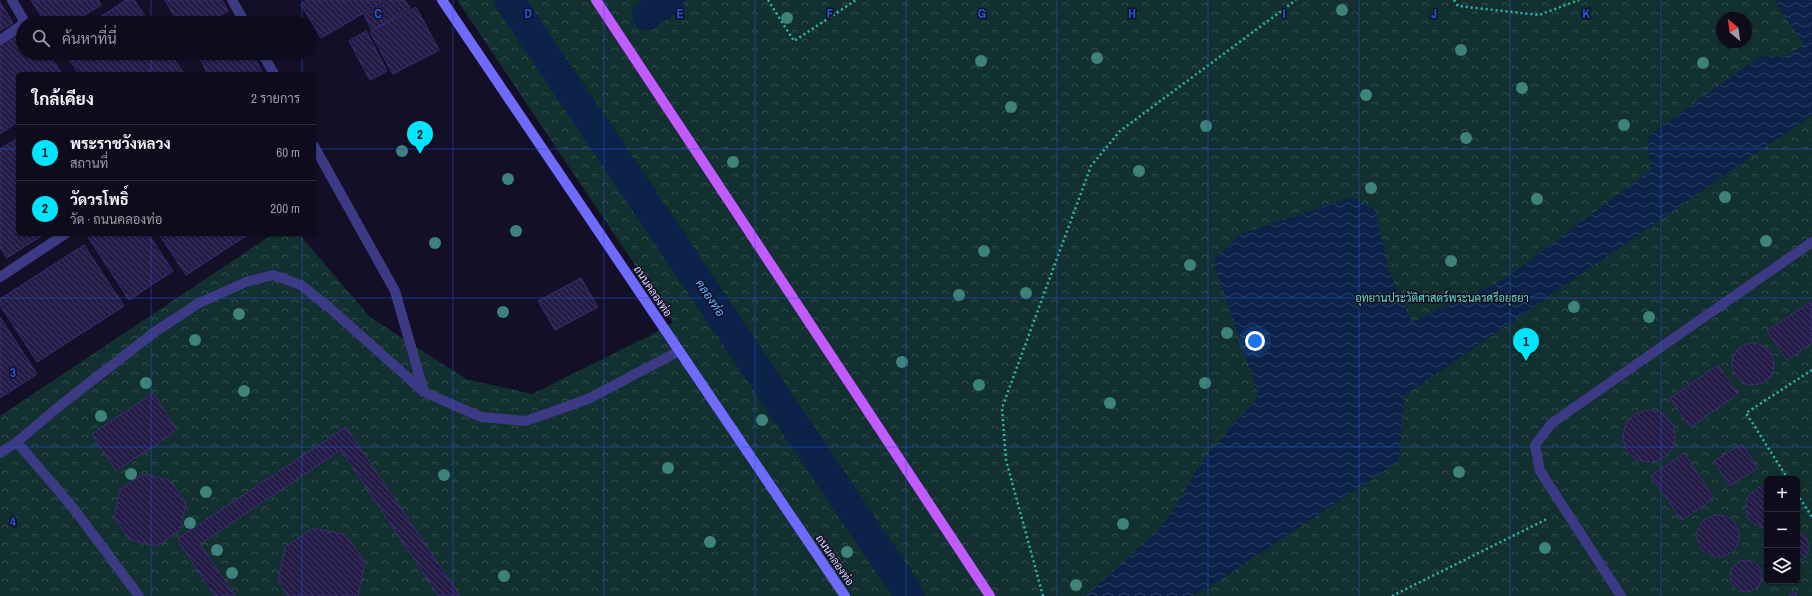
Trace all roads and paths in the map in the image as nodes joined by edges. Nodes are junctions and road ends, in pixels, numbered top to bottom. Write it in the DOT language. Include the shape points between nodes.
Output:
graph roads {
  1 [pos="12,0"];
  2 [pos="232,0"];
  3 [pos="442,0"];
  4 [pos="596,0"];
  5 [pos="768,0"];
  6 [pos="856,0"];
  7 [pos="1296,0"];
  8 [pos="1454,0"];
  9 [pos="1579,0"];
  10 [pos="21,16"];
  11 [pos="241,16"];
  12 [pos="16,29"];
  13 [pos="0,40"];
  14 [pos="266,60"];
  15 [pos="273,72"];
  16 [pos="316,150"];
  17 [pos="62,236"];
  18 [pos="1812,242"];
  19 [pos="0,277"];
  20 [pos="679,351"];
  21 [pos="1812,370"];
  22 [pos="424,392"];
  23 [pos="17,442"];
  24 [pos="0,453"];
  25 [pos="1786,476"];
  26 [pos="1800,499"];
  27 [pos="1566,510"];
  28 [pos="1812,517"];
  29 [pos="139,596"];
  30 [pos="845,596"];
  31 [pos="990,596"];
  32 [pos="1043,596"];
  33 [pos="1392,596"];
  34 [pos="1621,596"];
  1 -- 10 [label="street"];
  2 -- 11 [label="street"];
  3 -- 20 [label="street, ถนนคลองท่อ"];
  4 -- 31 [label="main road"];
  5 -- 6 [label="path" via="794,41"];
  7 -- 32 [label="path" via="1120,131 1091,166 1002,408 1006,460"];
  8 -- 9 [label="path" via="1458,6 1539,15"];
  12 -- 13 [label="street"];
  14 -- 15 [label="street"];
  16 -- 22 [label="street" via="395,291"];
  17 -- 19 [label="street"];
  18 -- 27 [label="street" via="1552,423 1535,445 1540,470"];
  20 -- 22 [label="street" via="588,399 526,421 481,417"];
  20 -- 30 [label="street, ถนนคลองท่อ"];
  21 -- 25 [label="path" via="1746,413"];
  22 -- 23 [label="street" via="301,285 273,275 246,282 193,307 156,331"];
  23 -- 24 [label="street"];
  23 -- 29 [label="street" via="74,509"];
  26 -- 28 [label="path"];
  27 -- 33 [label="path"];
  27 -- 34 [label="street"];
}
